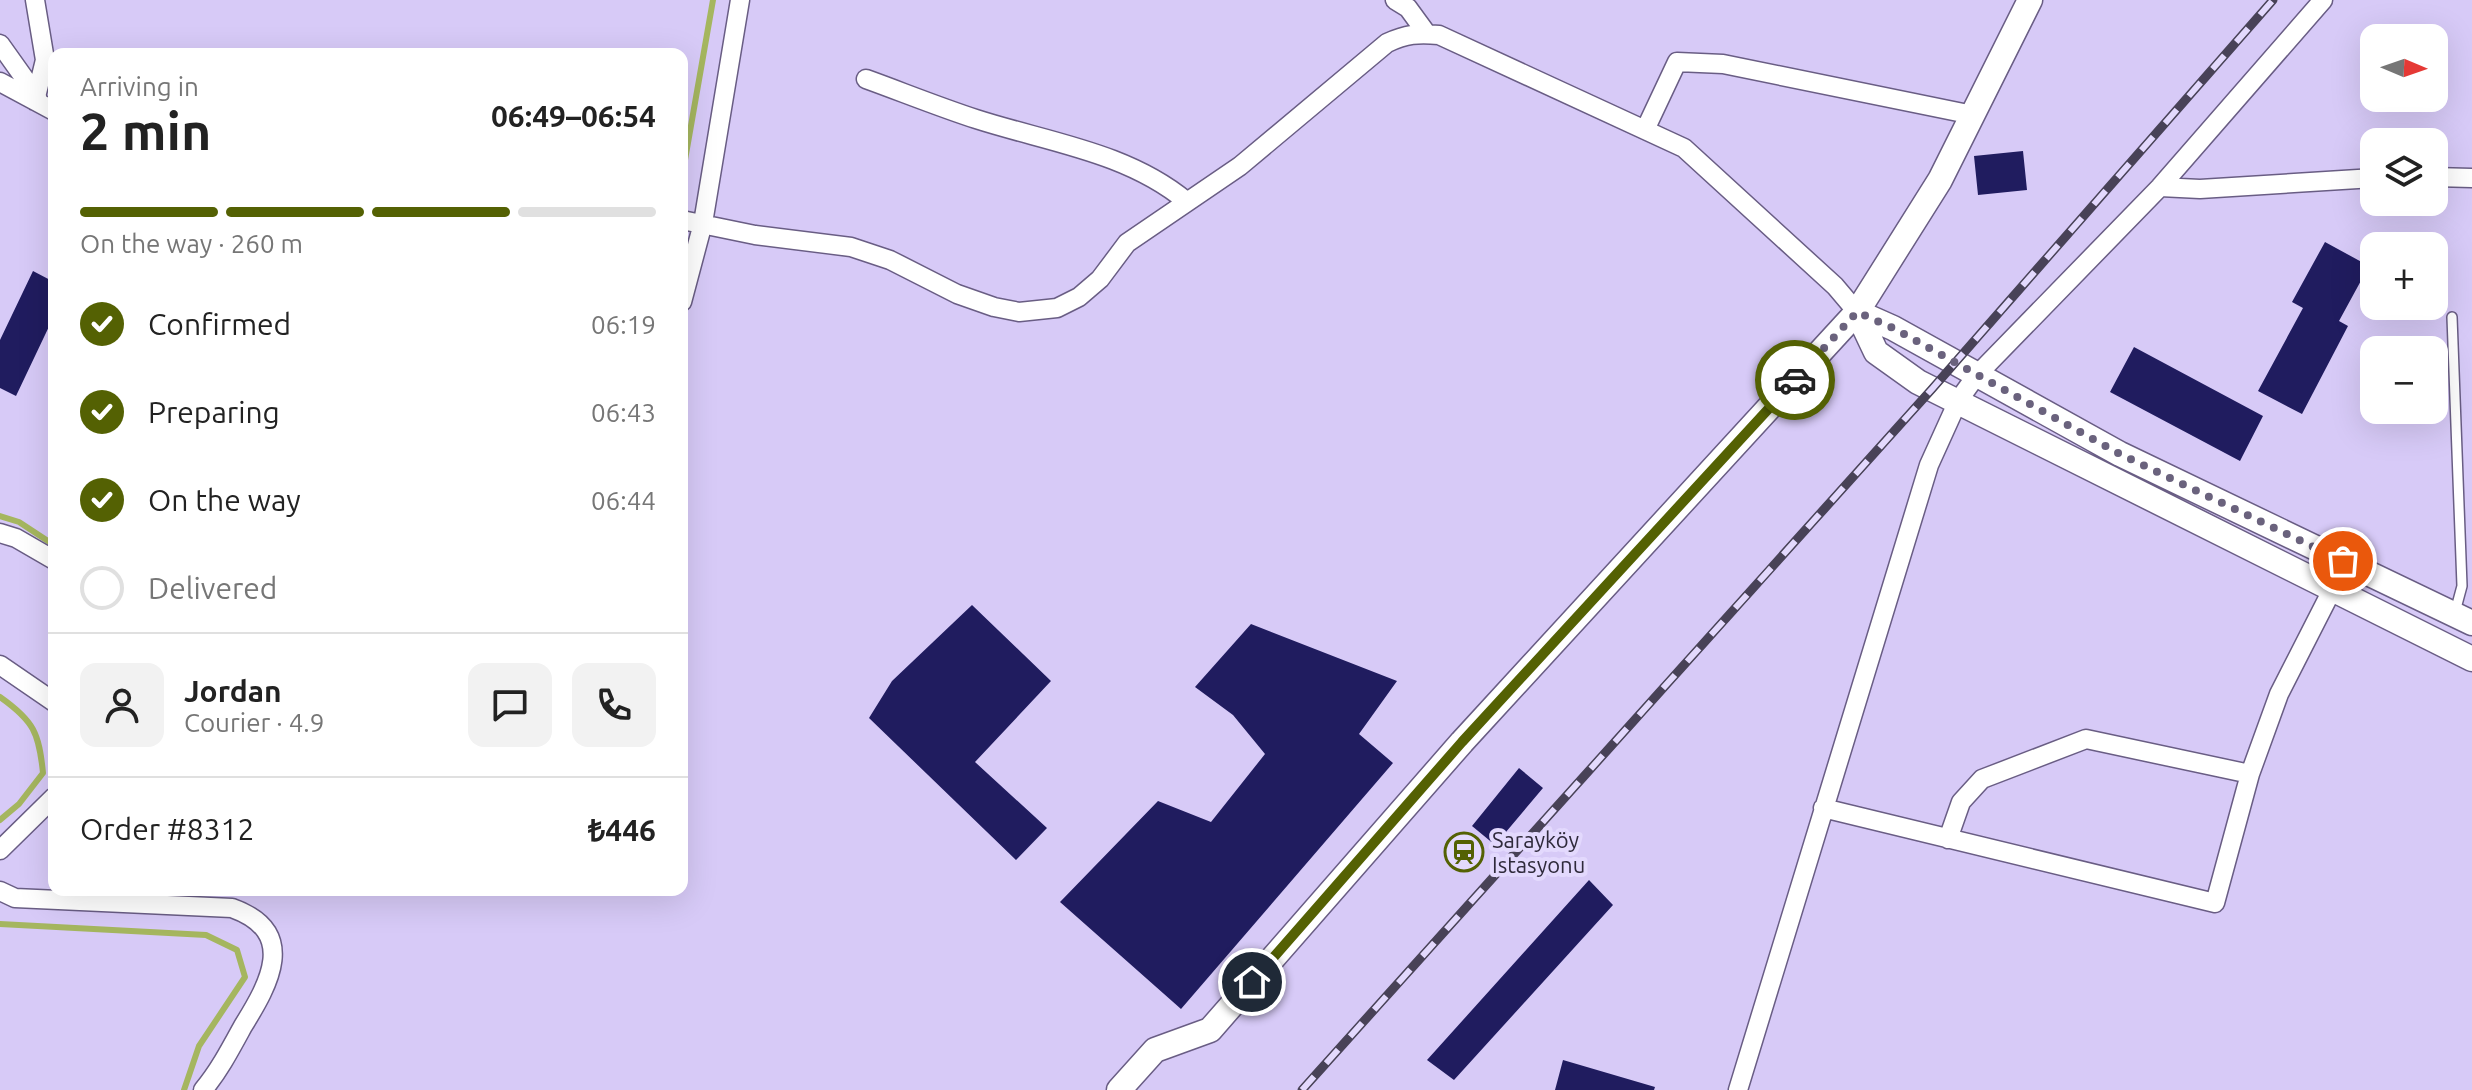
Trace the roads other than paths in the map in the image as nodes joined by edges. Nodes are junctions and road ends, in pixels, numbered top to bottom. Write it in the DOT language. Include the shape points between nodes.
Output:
graph roads {
  1 [pos="35,0"];
  2 [pos="740,0"];
  3 [pos="1395,0"];
  4 [pos="2030,0"];
  5 [pos="2323,0"];
  6 [pos="1427,34"];
  7 [pos="0,44"];
  8 [pos="866,79"];
  9 [pos="0,82"];
  10 [pos="36,98"];
  11 [pos="48,107"];
  12 [pos="1973,115"];
  13 [pos="1645,130"];
  14 [pos="2448,177"];
  15 [pos="2472,178"];
  16 [pos="2360,179"];
  17 [pos="2160,187"];
  18 [pos="1186,201"];
  19 [pos="693,222"];
  20 [pos="688,258"];
  21 [pos="1857,312"];
  22 [pos="2452,317"];
  23 [pos="1976,376"];
  24 [pos="1958,401"];
  25 [pos="0,533"];
  26 [pos="48,557"];
  27 [pos="2332,590"];
  28 [pos="2463,619"];
  29 [pos="2472,659"];
  30 [pos="0,665"];
  31 [pos="48,698"];
  32 [pos="2250,774"];
  33 [pos="48,803"];
  34 [pos="1823,808"];
  35 [pos="1948,839"];
  36 [pos="0,850"];
  37 [pos="0,891"];
  38 [pos="203,1090"];
  39 [pos="1119,1090"];
  40 [pos="1738,1090"];
  1 -- 10 [label="street" via="45,60"];
  2 -- 19 [label="street"];
  3 -- 6 [label="street"];
  4 -- 12 [label="street"];
  5 -- 17 [label="street"];
  6 -- 13 [label="street"];
  6 -- 18 [label="street" via="1409,33 1387,43 1240,166"];
  7 -- 10 [label="street"];
  8 -- 18 [label="street" via="1137,168"];
  9 -- 10 [label="street"];
  10 -- 11 [label="street"];
  12 -- 13 [label="street" via="1723,64 1677,62"];
  12 -- 21 [label="street" via="1940,180"];
  13 -- 21 [label="street" via="1684,148"];
  14 -- 15 [label="street"];
  16 -- 17 [label="street"];
  17 -- 23 [label="street"];
  18 -- 19 [label="street" via="1127,243 1079,297 1040,311 994,307 851,247"];
  19 -- 20 [label="street"];
  21 -- 23 [label="street"];
  21 -- 24 [label="street" via="1876,352 1918,382"];
  21 -- 39 [label="street" via="1462,742 1210,1030 1155,1050"];
  22 -- 28 [label="lane"];
  23 -- 24 [label="street"];
  23 -- 28 [label="street" via="2120,454"];
  24 -- 27 [label="street"];
  24 -- 34 [label="street" via="1929,465"];
  25 -- 26 [label="street"];
  27 -- 29 [label="street"];
  27 -- 32 [label="street" via="2279,694"];
  30 -- 31 [label="street"];
  32 -- 35 [label="street" via="2086,739 1982,779 1961,802"];
  32 -- 35 [label="street" via="2215,903"];
  33 -- 36 [label="street"];
  34 -- 35 [label="street"];
  34 -- 40 [label="street"];
  37 -- 38 [label="street" via="15,898 232,908 254,919 269,939 272,972"];
}
